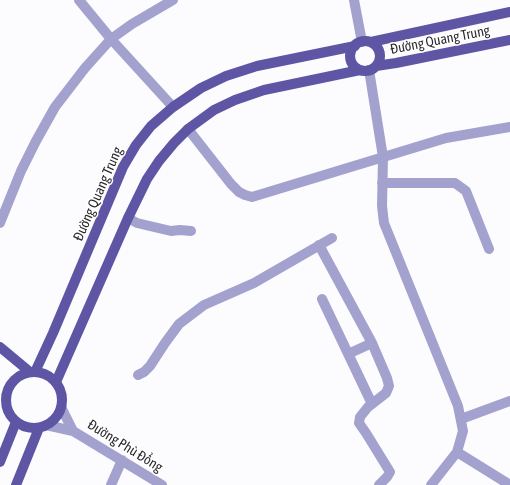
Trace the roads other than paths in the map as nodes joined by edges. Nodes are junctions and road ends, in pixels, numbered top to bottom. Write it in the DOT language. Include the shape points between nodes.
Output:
graph roads {
  1 [pos="79,0"];
  2 [pos="173,0"];
  3 [pos="354,0"];
  4 [pos="510,12"];
  5 [pos="111,38"];
  6 [pos="510,40"];
  7 [pos="363,43"];
  8 [pos="368,69"];
  9 [pos="172,107"];
  10 [pos="510,127"];
  11 [pos="188,129"];
  12 [pos="383,157"];
  13 [pos="382,182"];
  14 [pos="128,218"];
  15 [pos="0,223"];
  16 [pos="191,231"];
  17 [pos="332,238"];
  18 [pos="319,245"];
  19 [pos="489,249"];
  20 [pos="322,299"];
  21 [pos="372,343"];
  22 [pos="0,347"];
  23 [pos="348,354"];
  24 [pos="33,372"];
  25 [pos="138,375"];
  26 [pos="56,382"];
  27 [pos="3,393"];
  28 [pos="510,401"];
  29 [pos="372,404"];
  30 [pos="61,407"];
  31 [pos="461,419"];
  32 [pos="16,422"];
  33 [pos="42,426"];
  34 [pos="73,431"];
  35 [pos="457,452"];
  36 [pos="122,460"];
  37 [pos="0,462"];
  38 [pos="16,485"];
  39 [pos="111,485"];
  40 [pos="162,485"];
  41 [pos="379,485"];
  42 [pos="431,485"];
  43 [pos="510,485"];
  1 -- 5 [label="street"];
  2 -- 5 [label="street"];
  3 -- 7 [label="street"];
  4 -- 7 [label="main road, Đường Quang Trung"];
  5 -- 9 [label="street"];
  5 -- 15 [label="street" via="55,107 21,171"];
  6 -- 8 [label="main road, Đường Quang Trung"];
  7 -- 8 [label="main road" via="375,45 380,53 379,62"];
  7 -- 8 [label="main road" via="352,50 351,59 356,67"];
  7 -- 9 [label="main road, Đường Quang Trung" via="257,66 226,76 201,88"];
  8 -- 11 [label="main road, Đường Quang Trung" via="264,90 214,110"];
  8 -- 12 [label="street"];
  9 -- 24 [label="main road, Đường Quang Trung" via="151,126 123,167"];
  10 -- 12 [label="street" via="446,138"];
  11 -- 12 [label="street" via="231,184 239,192 252,197"];
  11 -- 14 [label="main road, Đường Quang Trung" via="159,160"];
  12 -- 13 [label="street"];
  13 -- 19 [label="street" via="454,183 466,191"];
  13 -- 31 [label="street" via="384,223"];
  14 -- 16 [label="street" via="165,230"];
  14 -- 26 [label="main road, Đường Quang Trung"];
  17 -- 18 [label="street"];
  18 -- 21 [label="street"];
  18 -- 25 [label="street" via="254,283 204,305 180,324 150,366"];
  20 -- 23 [label="street"];
  21 -- 23 [label="street"];
  21 -- 29 [label="street" via="390,386 386,393"];
  22 -- 24 [label="main road"];
  23 -- 29 [label="street"];
  24 -- 26 [label="main road" via="46,375"];
  24 -- 27 [label="main road" via="14,380"];
  26 -- 30 [label="main road" via="61,394"];
  27 -- 32 [label="main road" via="7,410"];
  28 -- 31 [label="street"];
  29 -- 41 [label="street" via="359,423 390,472"];
  30 -- 33 [label="main road" via="55,418"];
  30 -- 34 [label="street, Đường Phù Đổng"];
  31 -- 35 [label="street" via="463,430"];
  32 -- 33 [label="main road" via="30,428"];
  32 -- 37 [label="main road"];
  33 -- 34 [label="street, Đường Phù Đổng"];
  33 -- 38 [label="main road"];
  34 -- 36 [label="street, Đường Phù Đổng"];
  35 -- 42 [label="street"];
  35 -- 43 [label="street"];
  36 -- 39 [label="street"];
  36 -- 40 [label="street, Đường Phù Đổng"];
}
